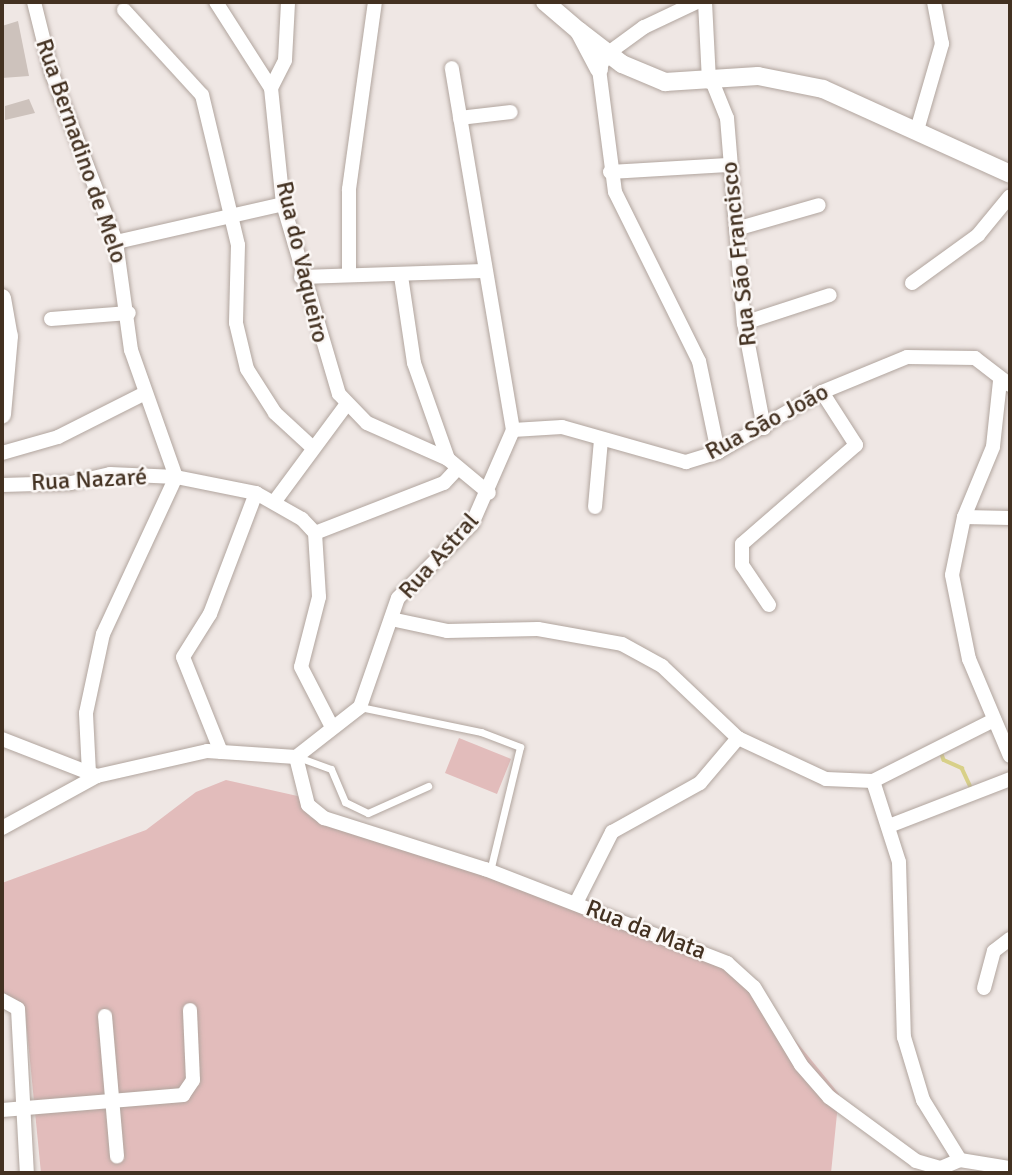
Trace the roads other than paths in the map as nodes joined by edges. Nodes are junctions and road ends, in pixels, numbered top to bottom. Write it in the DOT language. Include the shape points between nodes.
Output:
graph roads {
  1 [pos="34,2"];
  2 [pos="216,2"];
  3 [pos="288,2"];
  4 [pos="375,2"];
  5 [pos="545,2"];
  6 [pos="697,2"];
  7 [pos="705,2"];
  8 [pos="934,2"];
  9 [pos="124,10"];
  10 [pos="603,61"];
  11 [pos="452,68"];
  12 [pos="711,81"];
  13 [pos="271,88"];
  14 [pos="511,112"];
  15 [pos="460,118"];
  16 [pos="917,130"];
  17 [pos="728,165"];
  18 [pos="610,172"];
  19 [pos="1010,174"];
  20 [pos="1010,196"];
  21 [pos="283,204"];
  22 [pos="819,205"];
  23 [pos="232,220"];
  24 [pos="736,229"];
  25 [pos="116,242"];
  26 [pos="484,271"];
  27 [pos="349,274"];
  28 [pos="401,276"];
  29 [pos="301,277"];
  30 [pos="912,283"];
  31 [pos="830,295"];
  32 [pos="2,298"];
  33 [pos="129,313"];
  34 [pos="51,319"];
  35 [pos="744,323"];
  36 [pos="1005,383"];
  37 [pos="822,392"];
  38 [pos="143,394"];
  39 [pos="346,405"];
  40 [pos="2,415"];
  41 [pos="764,428"];
  42 [pos="513,430"];
  43 [pos="601,440"];
  44 [pos="312,447"];
  45 [pos="718,452"];
  46 [pos="2,453"];
  47 [pos="452,465"];
  48 [pos="176,477"];
  49 [pos="2,485"];
  50 [pos="256,493"];
  51 [pos="489,493"];
  52 [pos="275,501"];
  53 [pos="595,507"];
  54 [pos="964,517"];
  55 [pos="1010,518"];
  56 [pos="316,533"];
  57 [pos="769,606"];
  58 [pos="391,619"];
  59 [pos="360,706"];
  60 [pos="994,720"];
  61 [pos="332,727"];
  62 [pos="738,738"];
  63 [pos="2,739"];
  64 [pos="221,752"];
  65 [pos="1010,756"];
  66 [pos="296,757"];
  67 [pos="93,774"];
  68 [pos="1010,779"];
  69 [pos="873,780"];
  70 [pos="428,786"];
  71 [pos="889,826"];
  72 [pos="2,828"];
  73 [pos="489,871"];
  74 [pos="576,902"];
  75 [pos="1010,939"];
  76 [pos="984,988"];
  77 [pos="2,1000"];
  78 [pos="190,1010"];
  79 [pos="105,1016"];
  80 [pos="112,1104"];
  81 [pos="2,1110"];
  82 [pos="23,1110"];
  83 [pos="117,1156"];
  84 [pos="969,1166"];
  85 [pos="1010,1168"];
  86 [pos="931,1170"];
  87 [pos="27,1173"];
  1 -- 25 [label="street, Rua Bernadino de Melo" via="52,74"];
  2 -- 13 [label="street"];
  3 -- 13 [label="street, Rua do Vaqueiro" via="288,46"];
  4 -- 27 [label="street" via="349,189"];
  5 -- 10 [label="street" via="579,31"];
  6 -- 10 [label="street"];
  7 -- 12 [label="street, Rua São Francisco"];
  8 -- 16 [label="street" via="940,52"];
  9 -- 23 [label="street" via="202,95"];
  10 -- 12 [label="street" via="665,82"];
  10 -- 18 [label="street"];
  11 -- 15 [label="street"];
  12 -- 16 [label="street" via="794,80"];
  12 -- 17 [label="street, Rua São Francisco" via="727,118"];
  13 -- 21 [label="street, Rua do Vaqueiro"];
  14 -- 15 [label="street"];
  15 -- 26 [label="street"];
  16 -- 19 [label="street"];
  17 -- 18 [label="street"];
  17 -- 24 [label="street, Rua São Francisco"];
  18 -- 45 [label="street" via="699,361"];
  20 -- 30 [label="street" via="978,235"];
  21 -- 23 [label="street"];
  21 -- 29 [label="street, Rua do Vaqueiro"];
  22 -- 24 [label="street"];
  23 -- 25 [label="street"];
  23 -- 44 [label="street" via="236,323 247,369 275,413"];
  24 -- 35 [label="street, Rua São Francisco"];
  25 -- 33 [label="street, Rua Bernadino de Melo"];
  26 -- 28 [label="street"];
  26 -- 42 [label="street"];
  27 -- 28 [label="street"];
  27 -- 29 [label="street"];
  28 -- 47 [label="street" via="414,363"];
  29 -- 39 [label="street, Rua do Vaqueiro" via="328,372"];
  31 -- 35 [label="street"];
  32 -- 40 [label="street" via="9,336"];
  33 -- 34 [label="street"];
  33 -- 38 [label="street, Rua Bernadino de Melo"];
  35 -- 41 [label="street, Rua São Francisco"];
  36 -- 37 [label="street, Rua São João" via="992,366 975,358 921,356"];
  36 -- 54 [label="street" via="993,447"];
  37 -- 41 [label="street, Rua São João"];
  37 -- 57 [label="street" via="856,445 742,544 742,565"];
  38 -- 46 [label="street" via="58,437"];
  38 -- 48 [label="street, Rua Bernadino de Melo"];
  39 -- 44 [label="street"];
  39 -- 47 [label="street, Rua do Vaqueiro" via="397,440"];
  41 -- 45 [label="street, Rua São João"];
  42 -- 43 [label="street, Rua São João" via="542,425"];
  42 -- 51 [label="street, Rua Astral"];
  43 -- 45 [label="street, Rua São João" via="678,463"];
  43 -- 53 [label="street"];
  44 -- 52 [label="street"];
  47 -- 51 [label="street, Rua do Vaqueiro"];
  47 -- 56 [label="street" via="444,483"];
  48 -- 49 [label="street, Rua Nazaré" via="110,474 71,483"];
  48 -- 50 [label="street"];
  48 -- 67 [label="street" via="103,634 86,713"];
  50 -- 52 [label="street"];
  50 -- 64 [label="street" via="210,614 183,657"];
  51 -- 58 [label="street, Rua Astral" via="462,537 405,587"];
  52 -- 56 [label="street"];
  54 -- 55 [label="street"];
  54 -- 60 [label="street" via="953,594"];
  56 -- 61 [label="street" via="318,612 300,660"];
  58 -- 59 [label="street, Rua Astral"];
  58 -- 62 [label="street" via="447,631 538,629 622,644 662,666"];
  59 -- 61 [label="street"];
  59 -- 73 [label="lane" via="505,738 520,753"];
  60 -- 65 [label="street"];
  60 -- 69 [label="street"];
  61 -- 66 [label="street"];
  62 -- 69 [label="street" via="826,779"];
  62 -- 74 [label="street" via="700,783 612,832"];
  63 -- 67 [label="street"];
  64 -- 66 [label="street"];
  64 -- 67 [label="street"];
  66 -- 70 [label="lane" via="327,767 345,802 368,813"];
  66 -- 73 [label="street, Rua da Mata" via="308,805 318,816"];
  67 -- 72 [label="street"];
  68 -- 71 [label="street"];
  69 -- 71 [label="street"];
  71 -- 84 [label="street" via="903,892 904,1037 933,1122"];
  73 -- 74 [label="street, Rua da Mata"];
  74 -- 86 [label="street, Rua da Mata" via="727,963 754,987 818,1087"];
  75 -- 76 [label="street" via="995,951"];
  77 -- 82 [label="street" via="18,1009"];
  78 -- 80 [label="street" via="193,1080 183,1095"];
  79 -- 80 [label="street"];
  80 -- 82 [label="street"];
  80 -- 83 [label="street"];
  81 -- 82 [label="street"];
  82 -- 87 [label="street"];
  84 -- 85 [label="street"];
  84 -- 86 [label="street, Rua da Mata"];
}
